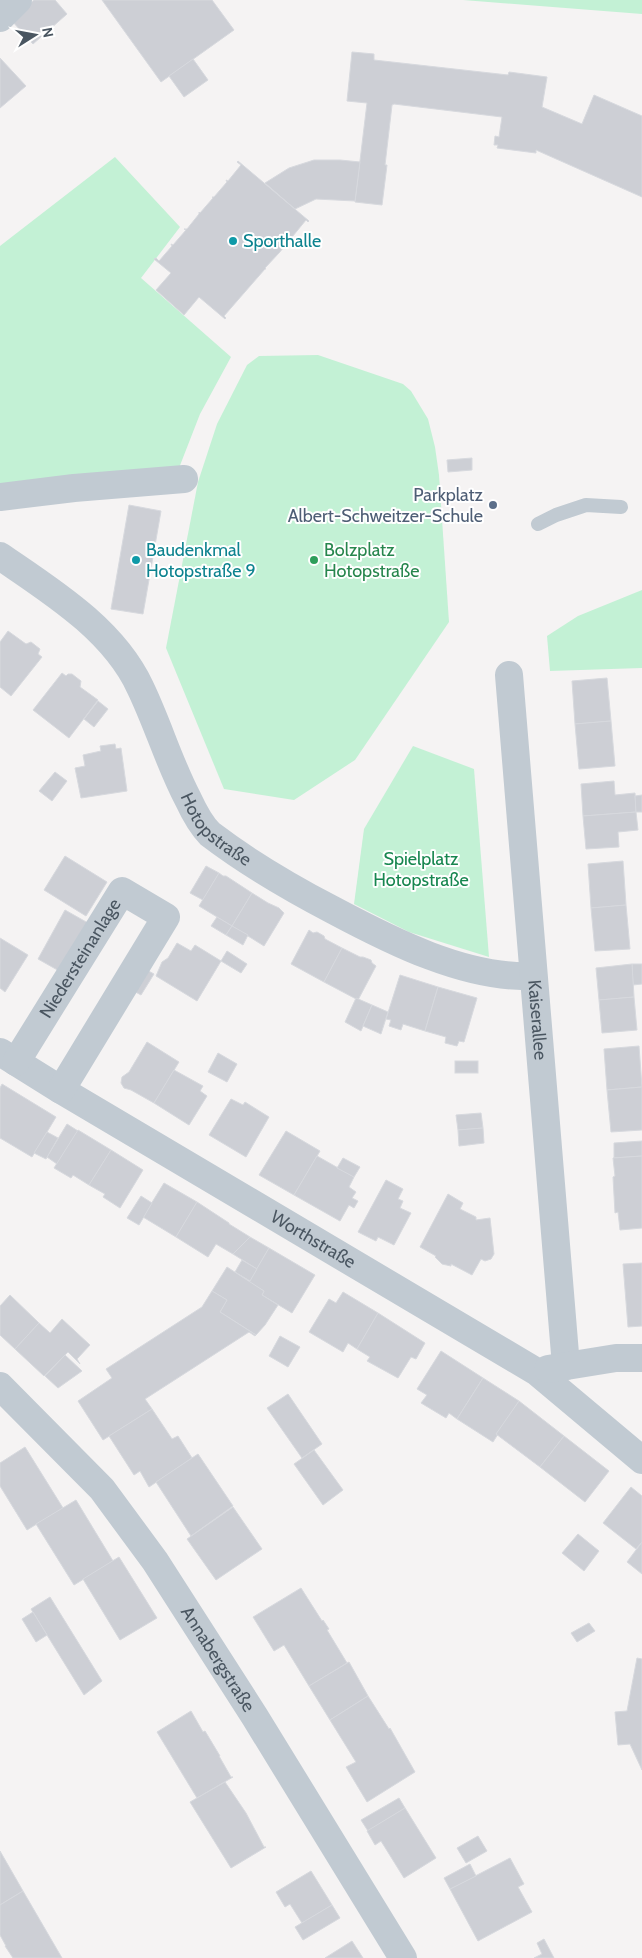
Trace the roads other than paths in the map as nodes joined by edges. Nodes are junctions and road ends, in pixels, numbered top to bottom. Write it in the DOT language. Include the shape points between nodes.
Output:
graph roads {
  1 [pos="18,0"];
  2 [pos="0,18"];
  3 [pos="184,479"];
  4 [pos="0,497"];
  5 [pos="621,507"];
  6 [pos="538,524"];
  7 [pos="0,556"];
  8 [pos="510,675"];
  9 [pos="534,976"];
  10 [pos="8,1057"];
  11 [pos="61,1090"];
  12 [pos="642,1358"];
  13 [pos="566,1366"];
  14 [pos="537,1372"];
  15 [pos="0,1386"];
  16 [pos="642,1460"];
  17 [pos="403,1958"];
  1 -- 2 [label="street"];
  3 -- 4 [label="street"];
  5 -- 6 [label="lane" via="586,505"];
  7 -- 9 [label="street, Hotopstraße" via="56,595 121,653 140,685 179,782 210,834 310,898 397,944 490,973"];
  8 -- 9 [label="street, Kaiserallee"];
  9 -- 13 [label="street, Kaiserallee"];
  10 -- 11 [label="street, Worthstraße"];
  10 -- 11 [label="street, Niedersteinanlage" via="122,891 166,917"];
  11 -- 14 [label="street, Worthstraße"];
  12 -- 13 [label="street" via="616,1358"];
  13 -- 14 [label="street"];
  14 -- 16 [label="street, Worthstraße"];
  15 -- 17 [label="street, Annabergstraße" via="102,1489 155,1561"];
}
